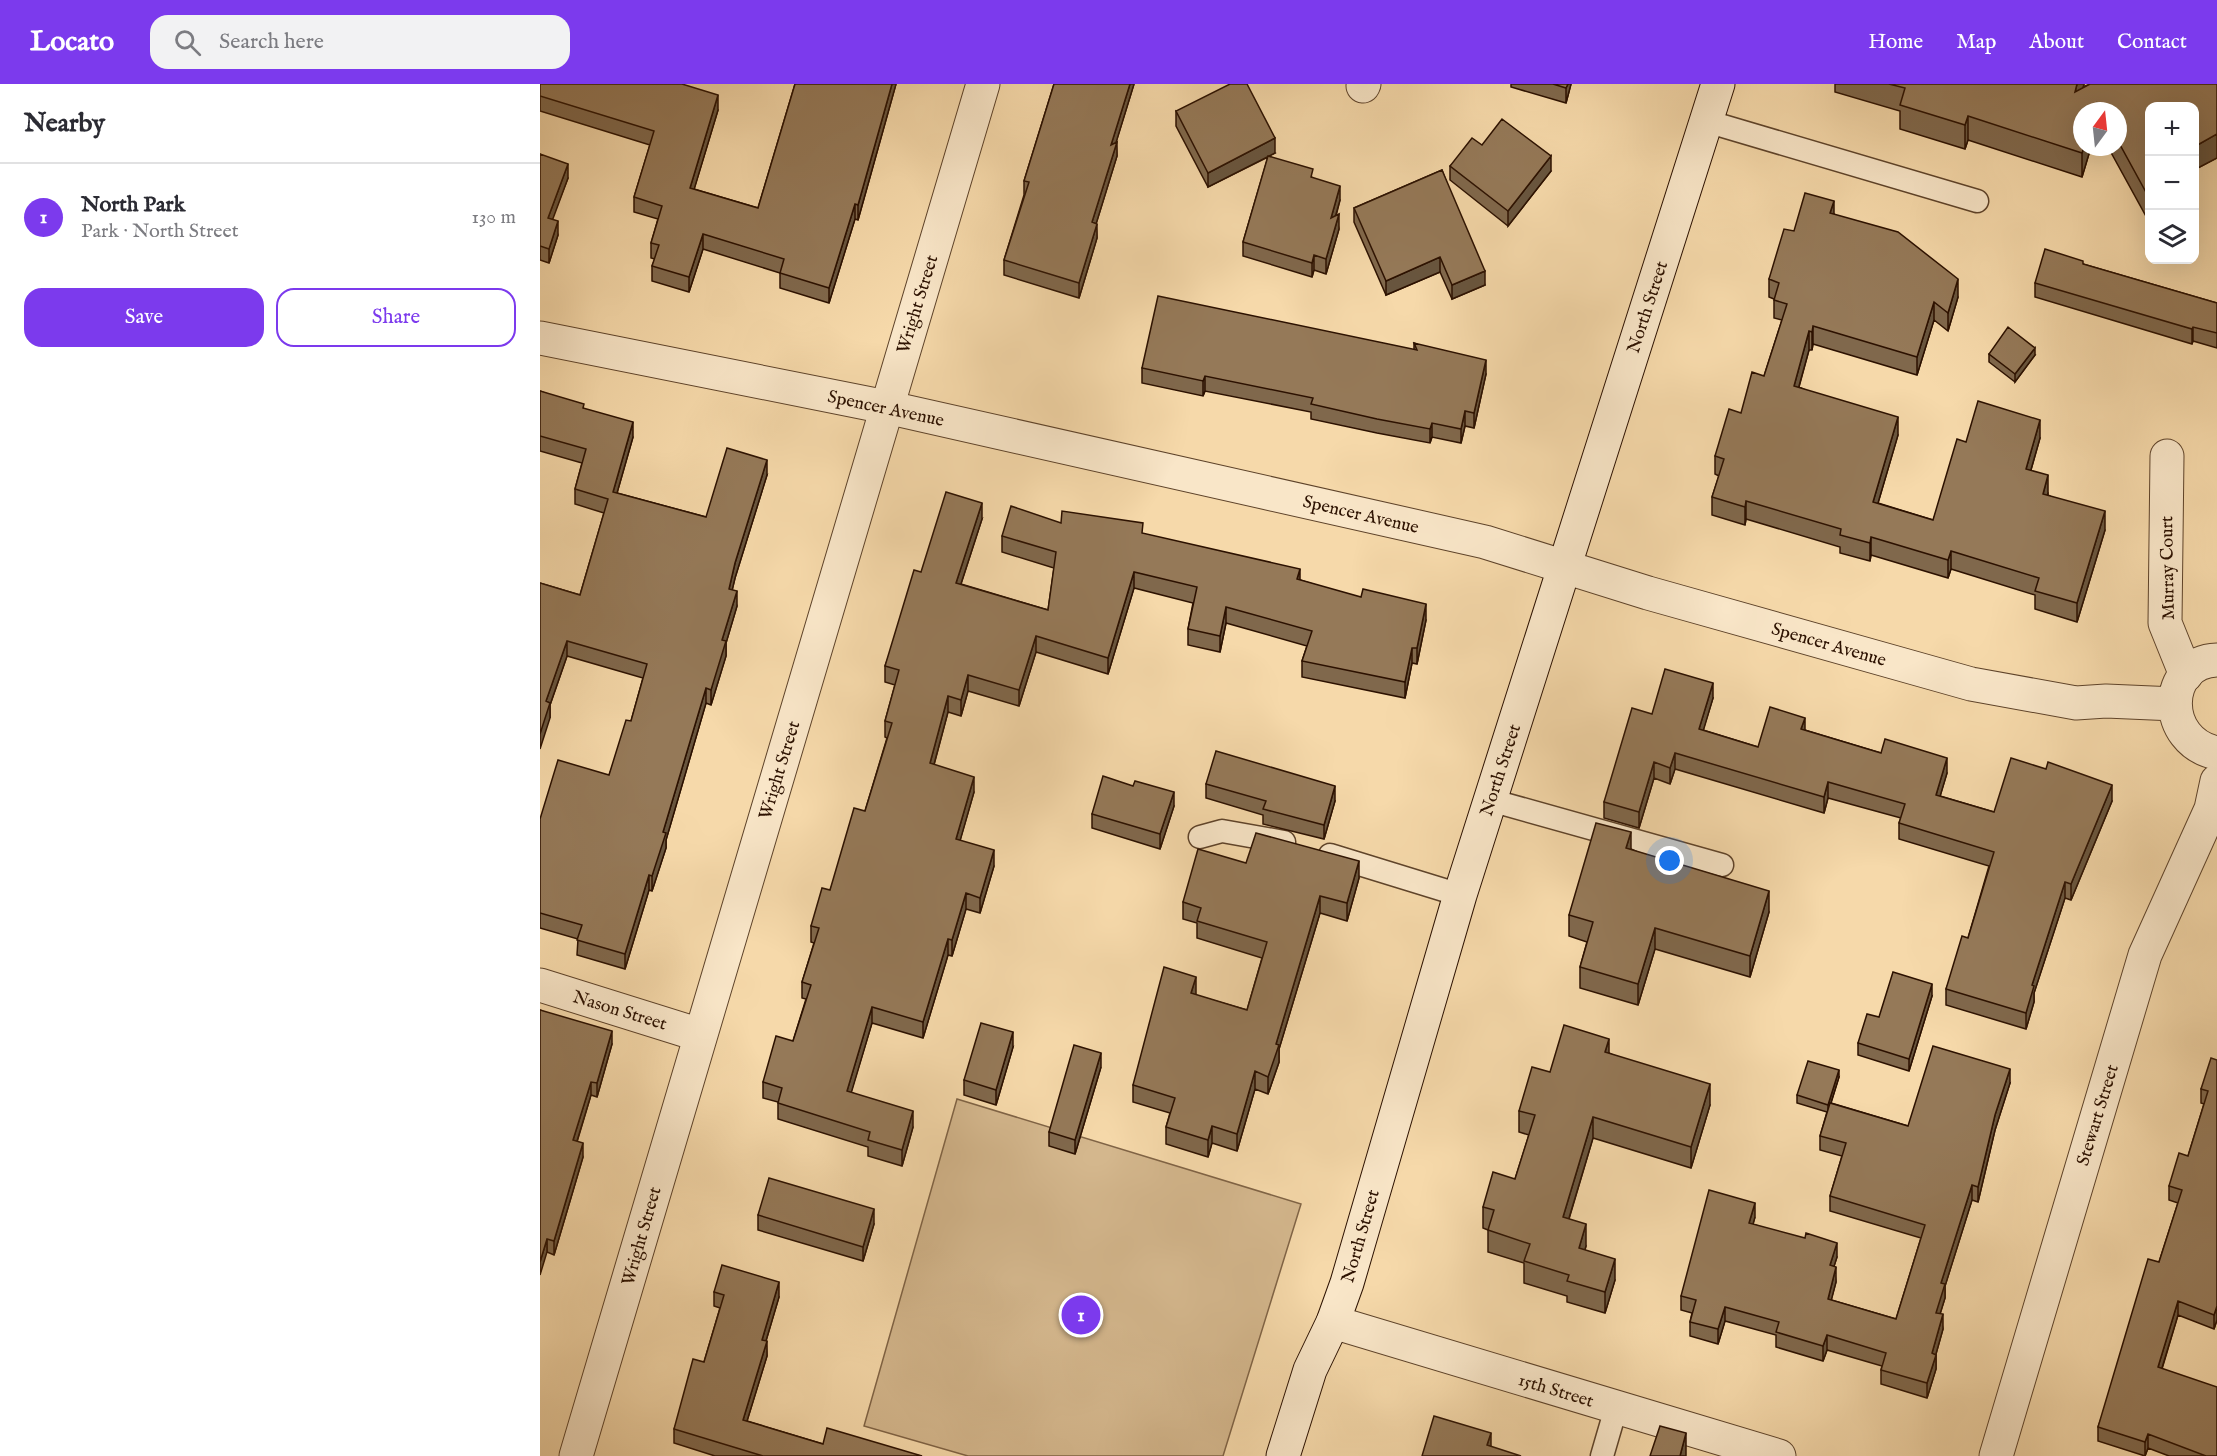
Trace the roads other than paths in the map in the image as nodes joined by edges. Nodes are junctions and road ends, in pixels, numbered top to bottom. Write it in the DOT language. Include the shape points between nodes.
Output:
graph roads {
  1 [pos="983,84"];
  2 [pos="1718,84"];
  3 [pos="1706,121"];
  4 [pos="1977,201"];
  5 [pos="540,338"];
  6 [pos="886,407"];
  7 [pos="2167,456"];
  8 [pos="1564,565"];
  9 [pos="2217,660"];
  10 [pos="2180,690"];
  11 [pos="2217,753"];
  12 [pos="2217,781"];
  13 [pos="1490,800"];
  14 [pos="1200,837"];
  15 [pos="1722,865"];
  16 [pos="1460,895"];
  17 [pos="540,985"];
  18 [pos="700,1035"];
  19 [pos="1333,1322"];
  20 [pos="1616,1408"];
  21 [pos="576,1456"];
  22 [pos="1283,1456"];
  23 [pos="1602,1456"];
  24 [pos="1779,1456"];
  25 [pos="1996,1456"];
  1 -- 6 [label="street, Wright Street"];
  2 -- 3 [label="street, North Street"];
  3 -- 4 [label="lane"];
  3 -- 8 [label="street, North Street"];
  5 -- 6 [label="street, Spencer Avenue"];
  6 -- 8 [label="street, Spencer Avenue" via="1485,542"];
  6 -- 18 [label="street, Wright Street"];
  7 -- 10 [label="street, Murray Court" via="2165,623"];
  8 -- 10 [label="street, Spencer Avenue" via="1648,593 1971,684 2076,703"];
  8 -- 13 [label="street, North Street"];
  9 -- 10 [label="street" via="2197,666"];
  10 -- 11 [label="street, Murray Court" via="2177,719 2183,733 2194,744"];
  12 -- 25 [label="street, Stewart Street" via="2211,809 2145,955"];
  13 -- 15 [label="lane"];
  13 -- 16 [label="street, North Street"];
  14 -- 16 [label="lane" via="1222,831 1252,835"];
  16 -- 19 [label="street, North Street"];
  17 -- 18 [label="street, Nason Street"];
  18 -- 21 [label="street, Wright Street"];
  19 -- 20 [label="street, 15th Street"];
  19 -- 22 [label="street, North Street" via="1310,1370"];
  20 -- 23 [label="lane"];
  20 -- 24 [label="street, 15th Street"];
}
